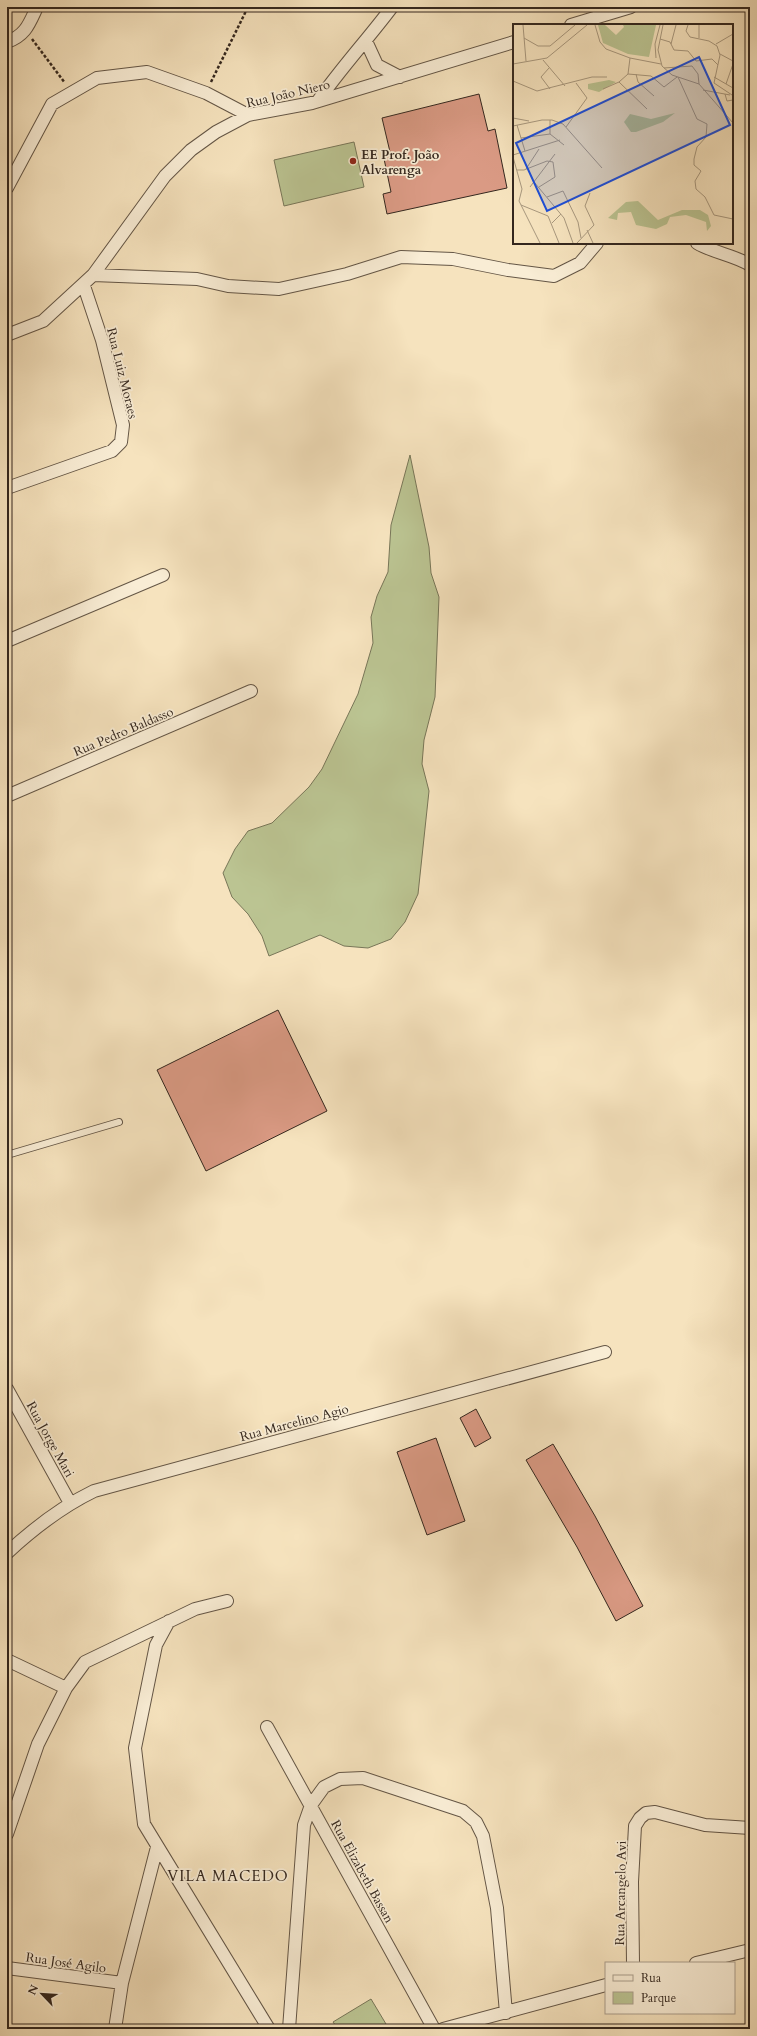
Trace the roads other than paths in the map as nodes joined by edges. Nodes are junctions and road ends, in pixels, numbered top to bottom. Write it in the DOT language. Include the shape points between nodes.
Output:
graph roads {
  1 [pos="37,7"];
  2 [pos="392,7"];
  3 [pos="630,7"];
  4 [pos="574,24"];
  5 [pos="366,41"];
  6 [pos="7,42"];
  7 [pos="513,42"];
  8 [pos="400,76"];
  9 [pos="318,101"];
  10 [pos="248,115"];
  11 [pos="7,188"];
  12 [pos="596,244"];
  13 [pos="699,244"];
  14 [pos="750,265"];
  15 [pos="93,275"];
  16 [pos="84,286"];
  17 [pos="7,335"];
  18 [pos="7,488"];
  19 [pos="163,575"];
  20 [pos="7,641"];
  21 [pos="251,692"];
  22 [pos="7,796"];
  23 [pos="119,1122"];
  24 [pos="7,1155"];
  25 [pos="605,1352"];
  26 [pos="7,1389"];
  27 [pos="70,1503"];
  28 [pos="7,1553"];
  29 [pos="227,1601"];
  30 [pos="169,1621"];
  31 [pos="7,1660"];
  32 [pos="66,1688"];
  33 [pos="267,1727"];
  34 [pos="311,1805"];
  35 [pos="750,1828"];
  36 [pos="7,1834"];
  37 [pos="157,1847"];
  38 [pos="750,1950"];
  39 [pos="633,1962"];
  40 [pos="700,1962"];
  41 [pos="7,1968"];
  42 [pos="122,1983"];
  43 [pos="605,1985"];
  44 [pos="506,2013"];
  45 [pos="115,2029"];
  46 [pos="269,2029"];
  47 [pos="290,2029"];
  48 [pos="434,2029"];
  49 [pos="443,2029"];
  1 -- 6 [label="street" via="26,30 19,38"];
  2 -- 5 [label="street"];
  3 -- 4 [label="street"];
  5 -- 8 [label="street" via="377,65"];
  5 -- 9 [label="street" via="335,76"];
  7 -- 8 [label="street, Rua João Niero"];
  8 -- 9 [label="street, Rua João Niero"];
  9 -- 10 [label="street, Rua João Niero"];
  10 -- 11 [label="street" via="206,94 148,72 97,78 52,104"];
  10 -- 15 [label="street, Rua João Niero" via="216,132 191,150 164,176"];
  12 -- 15 [label="street" via="580,263 554,276 453,259 401,257 347,274 279,289 228,286 197,279"];
  13 -- 14 [label="street"];
  15 -- 16 [label="street, Rua João Niero"];
  16 -- 17 [label="street, Rua João Niero" via="42,320"];
  16 -- 18 [label="street, Rua Luiz Moraes" via="102,340 123,425 121,442 112,451"];
  19 -- 20 [label="street"];
  21 -- 22 [label="street, Rua Pedro Baldasso"];
  23 -- 24 [label="lane"];
  25 -- 27 [label="street, Rua Marcelino Agio" via="94,1491"];
  26 -- 27 [label="street, Rua Jorge Mari"];
  27 -- 28 [label="street, Rua Marcelino Agio" via="32,1529"];
  29 -- 30 [label="street" via="195,1608"];
  30 -- 32 [label="street" via="85,1662"];
  30 -- 37 [label="street" via="156,1645 135,1748 144,1824"];
  31 -- 32 [label="street"];
  32 -- 36 [label="street" via="38,1744"];
  33 -- 34 [label="street, Rua Elizabeth Bassan"];
  34 -- 44 [label="street" via="324,1787 340,1779 363,1778 463,1811 476,1822 483,1836 497,1908"];
  34 -- 47 [label="street" via="304,1825"];
  34 -- 48 [label="street, Rua Elizabeth Bassan"];
  35 -- 39 [label="street, Rua Arcangelo Avi" via="705,1825 655,1812 646,1813 640,1818 635,1826 632,1882"];
  37 -- 42 [label="street"];
  37 -- 46 [label="street"];
  38 -- 40 [label="street"];
  41 -- 42 [label="street, Rua José Agilo"];
  42 -- 45 [label="street"];
  43 -- 44 [label="street"];
  44 -- 49 [label="street"];
}
